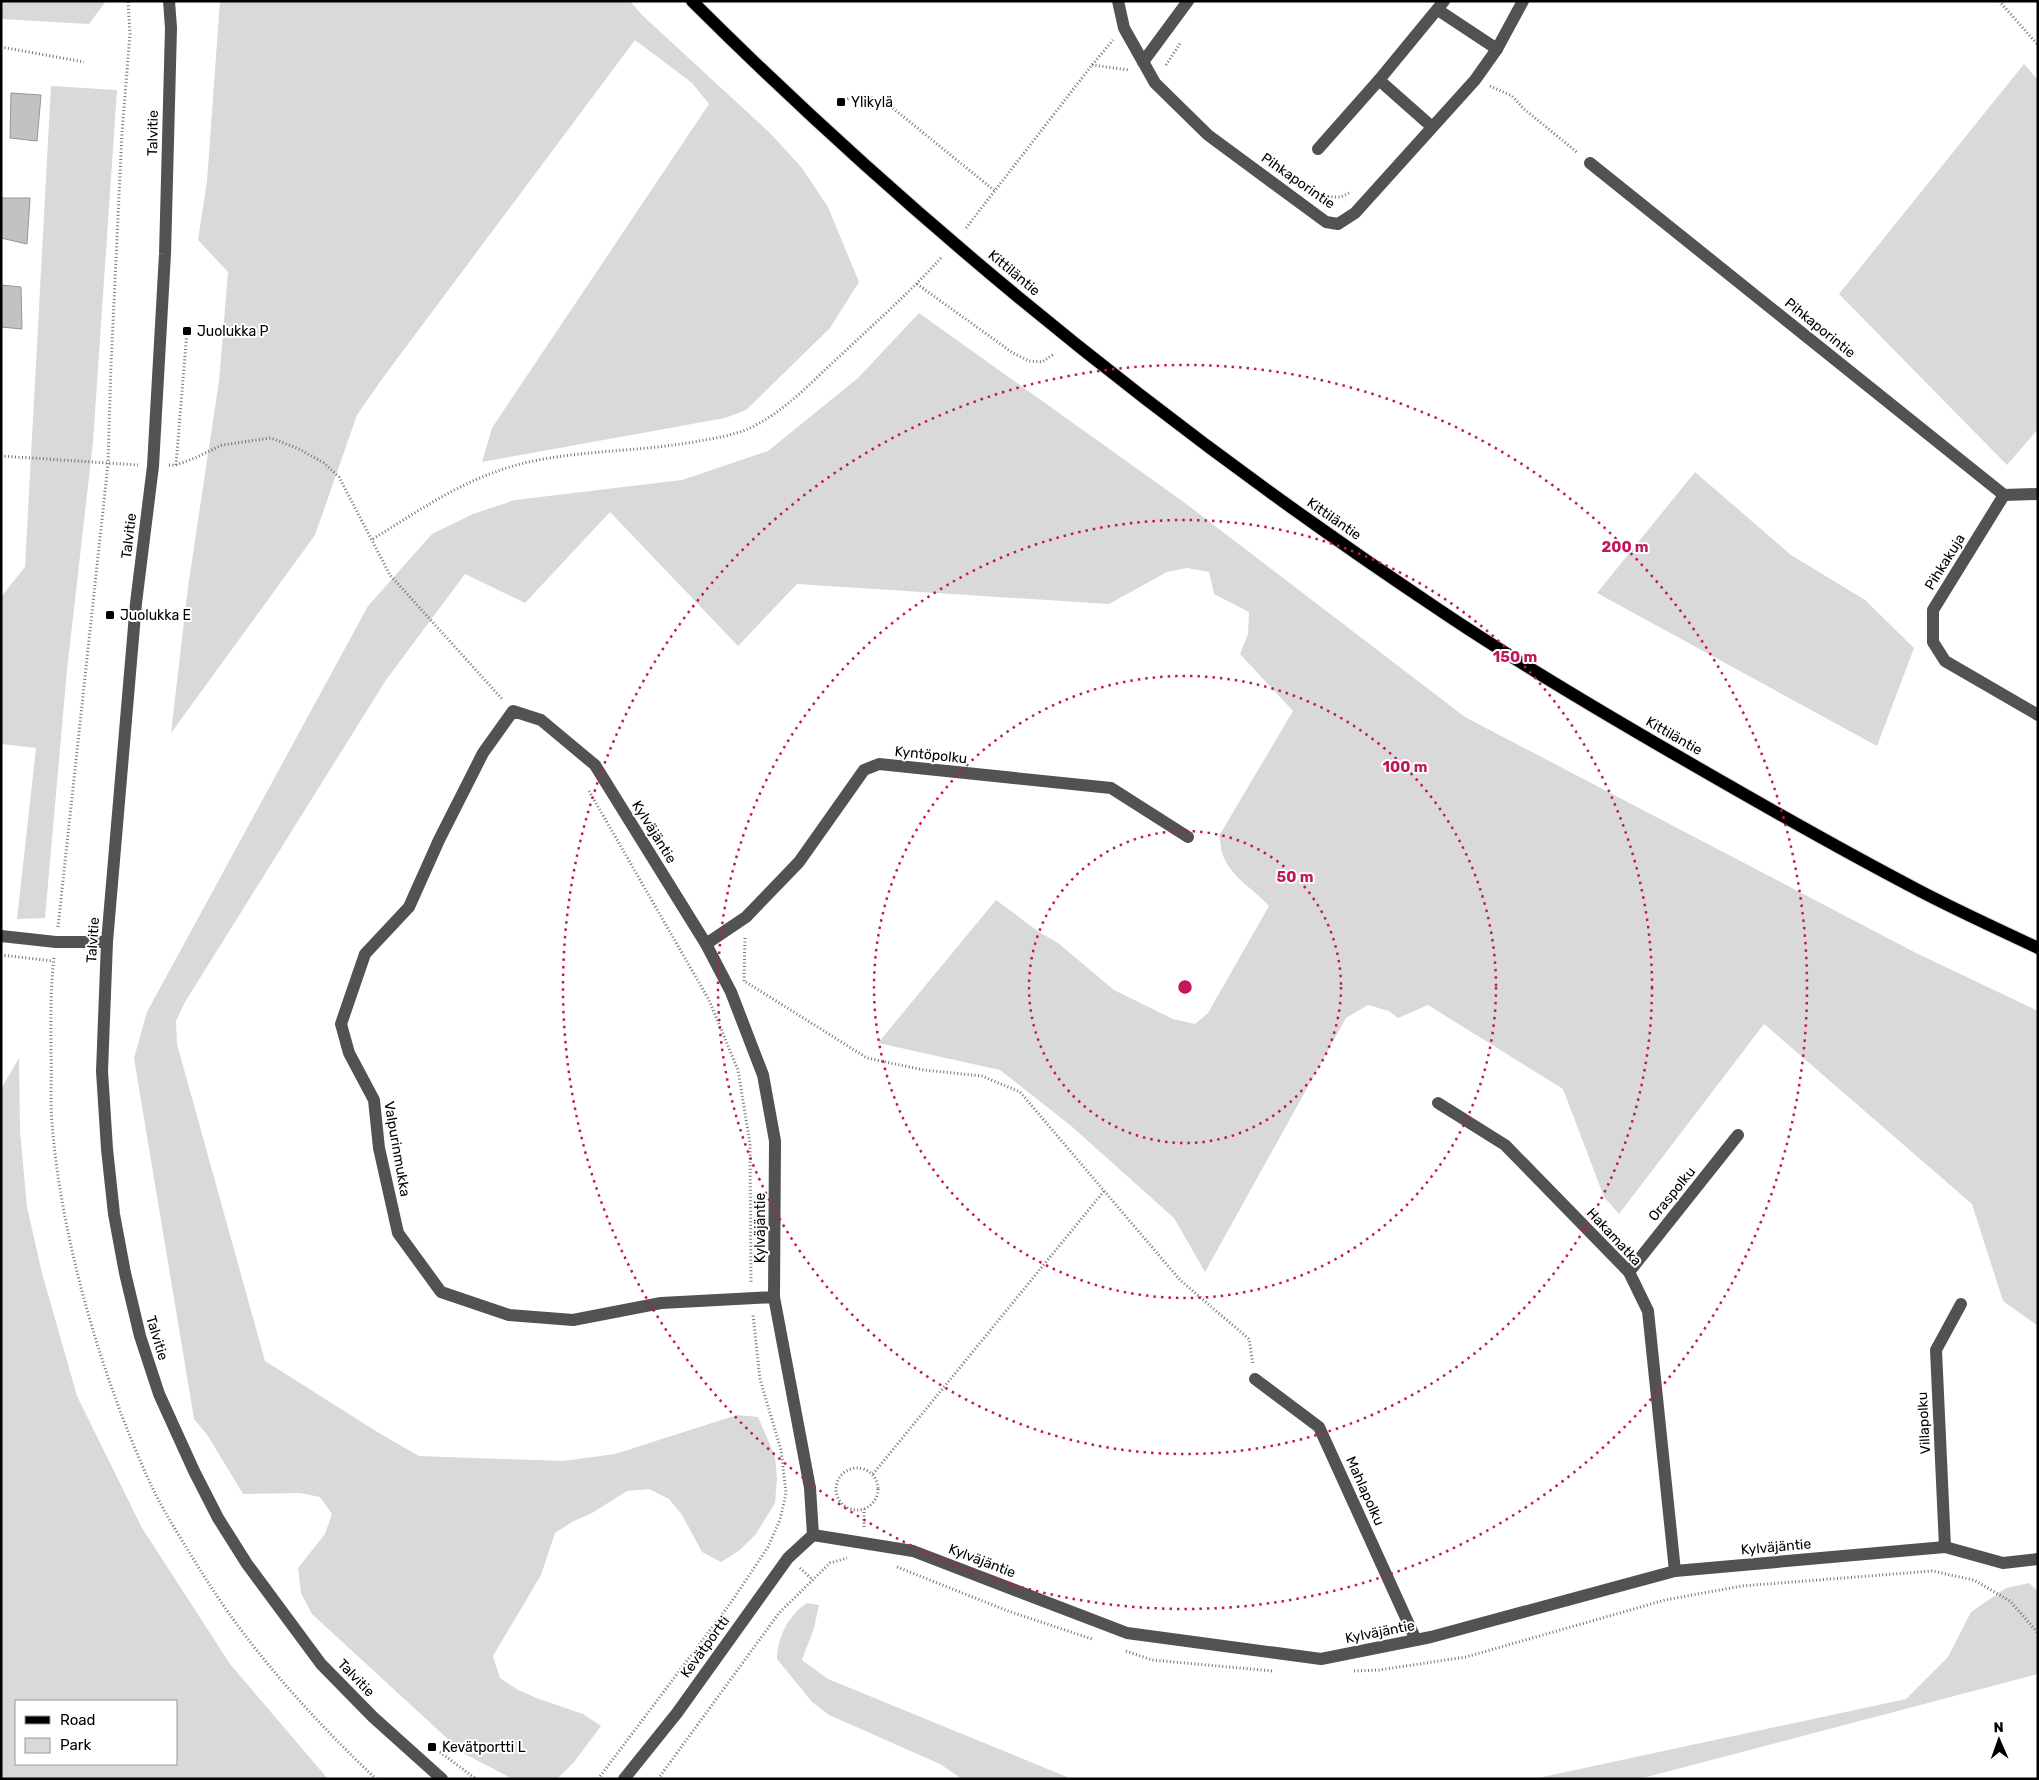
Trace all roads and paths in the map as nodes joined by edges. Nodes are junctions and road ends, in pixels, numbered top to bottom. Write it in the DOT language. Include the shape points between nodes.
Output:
graph roads {
  1 [pos="128,1"];
  2 [pos="169,1"];
  3 [pos="692,1"];
  4 [pos="1118,1"];
  5 [pos="1188,1"];
  6 [pos="1523,1"];
  7 [pos="1999,1"];
  8 [pos="1441,6"];
  9 [pos="1124,28"];
  10 [pos="130,34"];
  11 [pos="2038,45"];
  12 [pos="1,47"];
  13 [pos="1497,49"];
  14 [pos="84,62"];
  15 [pos="1092,65"];
  16 [pos="1145,65"];
  17 [pos="1169,72"];
  18 [pos="1379,80"];
  19 [pos="1475,80"];
  20 [pos="841,102"];
  21 [pos="1431,126"];
  22 [pos="1318,149"];
  23 [pos="1590,163"];
  24 [pos="995,191"];
  25 [pos="1350,193"];
  26 [pos="1314,194"];
  27 [pos="966,228"];
  28 [pos="941,258"];
  29 [pos="917,284"];
  30 [pos="187,331"];
  31 [pos="1054,354"];
  32 [pos="1,456"];
  33 [pos="176,465"];
  34 [pos="153,466"];
  35 [pos="2038,494"];
  36 [pos="2004,495"];
  37 [pos="373,540"];
  38 [pos="513,711"];
  39 [pos="2038,715"];
  40 [pos="595,765"];
  41 [pos="1188,837"];
  42 [pos="746,917"];
  43 [pos="1,936"];
  44 [pos="107,942"];
  45 [pos="706,944"];
  46 [pos="2038,948"];
  47 [pos="1,955"];
  48 [pos="53,961"];
  49 [pos="744,982"];
  50 [pos="731,992"];
  51 [pos="709,1000"];
  52 [pos="1438,1103"];
  53 [pos="1738,1135"];
  54 [pos="1104,1191"];
  55 [pos="1629,1272"];
  56 [pos="774,1297"];
  57 [pos="751,1298"];
  58 [pos="1960,1304"];
  59 [pos="1255,1379"];
  60 [pos="873,1474"];
  61 [pos="812,1535"];
  62 [pos="1945,1547"];
  63 [pos="853,1558"];
  64 [pos="2038,1559"];
  65 [pos="892,1565"];
  66 [pos="1675,1572"];
  67 [pos="2038,1633"];
  68 [pos="1416,1640"];
  69 [pos="1098,1641"];
  70 [pos="1125,1650"];
  71 [pos="1350,1671"];
  72 [pos="1274,1672"];
  73 [pos="432,1747"];
  74 [pos="442,1779"];
  75 [pos="476,1779"];
  76 [pos="598,1779"];
  77 [pos="624,1779"];
  78 [pos="658,1779"];
  1 -- 10 [label="path"];
  2 -- 34 [label="street, Talvitie" via="165,254"];
  3 -- 46 [label="main road, Kittiläntie" via="820,124 1090,356 1306,518 1440,610 1584,701 1785,819 1920,891"];
  4 -- 9 [label="street, Pihkaporintie"];
  5 -- 16 [label="street"];
  6 -- 13 [label="street, Pihkaporintie"];
  7 -- 11 [label="path"];
  8 -- 13 [label="street"];
  8 -- 18 [label="street"];
  9 -- 15 [label="path"];
  9 -- 16 [label="street, Pihkaporintie"];
  12 -- 14 [label="path"];
  13 -- 19 [label="street, Pihkaporintie"];
  15 -- 16 [label="path" via="1129,70"];
  15 -- 24 [label="path"];
  16 -- 17 [label="path" via="1166,65"];
  16 -- 21 [label="street, Pihkaporintie" via="1155,83 1208,135 1326,222 1338,224 1355,213"];
  18 -- 21 [label="street"];
  18 -- 22 [label="street"];
  19 -- 21 [label="street, Pihkaporintie"];
  19 -- 23 [label="path" via="1512,96"];
  20 -- 24 [label="path" via="865,96 884,101"];
  23 -- 36 [label="street, Pihkaporintie"];
  24 -- 27 [label="path"];
  25 -- 26 [label="path" via="1322,198"];
  28 -- 29 [label="path"];
  29 -- 31 [label="path" via="1013,353 1029,361 1042,362"];
  29 -- 37 [label="path" via="799,394 772,416 749,429 676,446 574,455 498,470 449,492"];
  30 -- 33 [label="path"];
  32 -- 34 [label="path"];
  33 -- 34 [label="path"];
  33 -- 37 [label="path" via="222,445 271,438 324,463 339,477"];
  34 -- 44 [label="street, Talvitie" via="136,603"];
  35 -- 36 [label="street"];
  36 -- 39 [label="street, Pihkakuja" via="1933,610 1933,642 1945,661"];
  37 -- 38 [label="path" via="390,575"];
  38 -- 40 [label="street, Kylväjäntie" via="542,720"];
  38 -- 57 [label="street, Valpurinmukka" via="483,753 409,907 365,954 341,1024 349,1054 374,1100 379,1148 398,1233 441,1292 509,1315 573,1320 661,1303"];
  40 -- 45 [label="street, Kylväjäntie"];
  40 -- 51 [label="path" via="584,783"];
  41 -- 42 [label="street, Kyntöpolku" via="1111,788 879,764 864,770 799,862"];
  42 -- 45 [label="street, Kyntöpolku"];
  42 -- 49 [label="path"];
  43 -- 44 [label="street" via="56,942"];
  44 -- 74 [label="street, Talvitie" via="102,1072 110,1177 125,1273 140,1336 159,1394 218,1518 247,1564 321,1664 373,1717"];
  45 -- 50 [label="street, Kylväjäntie"];
  47 -- 48 [label="path"];
  49 -- 50 [label="path"];
  49 -- 54 [label="path" via="867,1058 924,1070 982,1076 1020,1092"];
  50 -- 51 [label="path"];
  50 -- 56 [label="street, Kylväjäntie" via="763,1075 775,1141"];
  51 -- 57 [label="path" via="738,1070 750,1144"];
  52 -- 55 [label="street, Hakamatka" via="1505,1145"];
  53 -- 55 [label="street, Oraspolku"];
  54 -- 59 [label="path" via="1180,1280 1249,1339"];
  54 -- 60 [label="path"];
  55 -- 66 [label="street, Hakamatka" via="1648,1311"];
  56 -- 57 [label="street, Valpurinmukka"];
  56 -- 61 [label="street, Kylväjäntie" via="810,1488"];
  57 -- 76 [label="path" via="760,1379 781,1450 786,1493 780,1520 768,1547 732,1601"];
  58 -- 62 [label="street, Villapolku" via="1936,1350"];
  59 -- 68 [label="street, Mahlapolku" via="1319,1427"];
  60 -- 60 [label="path" via="860,1468 847,1470 838,1481 840,1501 858,1510 871,1505 879,1487"];
  61 -- 68 [label="street, Kylväjäntie" via="913,1551 1126,1633 1321,1659"];
  61 -- 77 [label="street, Kevätportti" via="788,1558"];
  62 -- 64 [label="street, Kylväjäntie" via="2003,1564"];
  62 -- 66 [label="street, Kylväjäntie"];
  63 -- 78 [label="path" via="830,1563 779,1614"];
  65 -- 69 [label="path" via="1008,1611"];
  66 -- 68 [label="street, Kylväjäntie"];
  67 -- 71 [label="path" via="2010,1601 1974,1580 1932,1571 1742,1586 1665,1600 1466,1657"];
  70 -- 72 [label="path" via="1152,1660"];
  73 -- 75 [label="path"];
}
